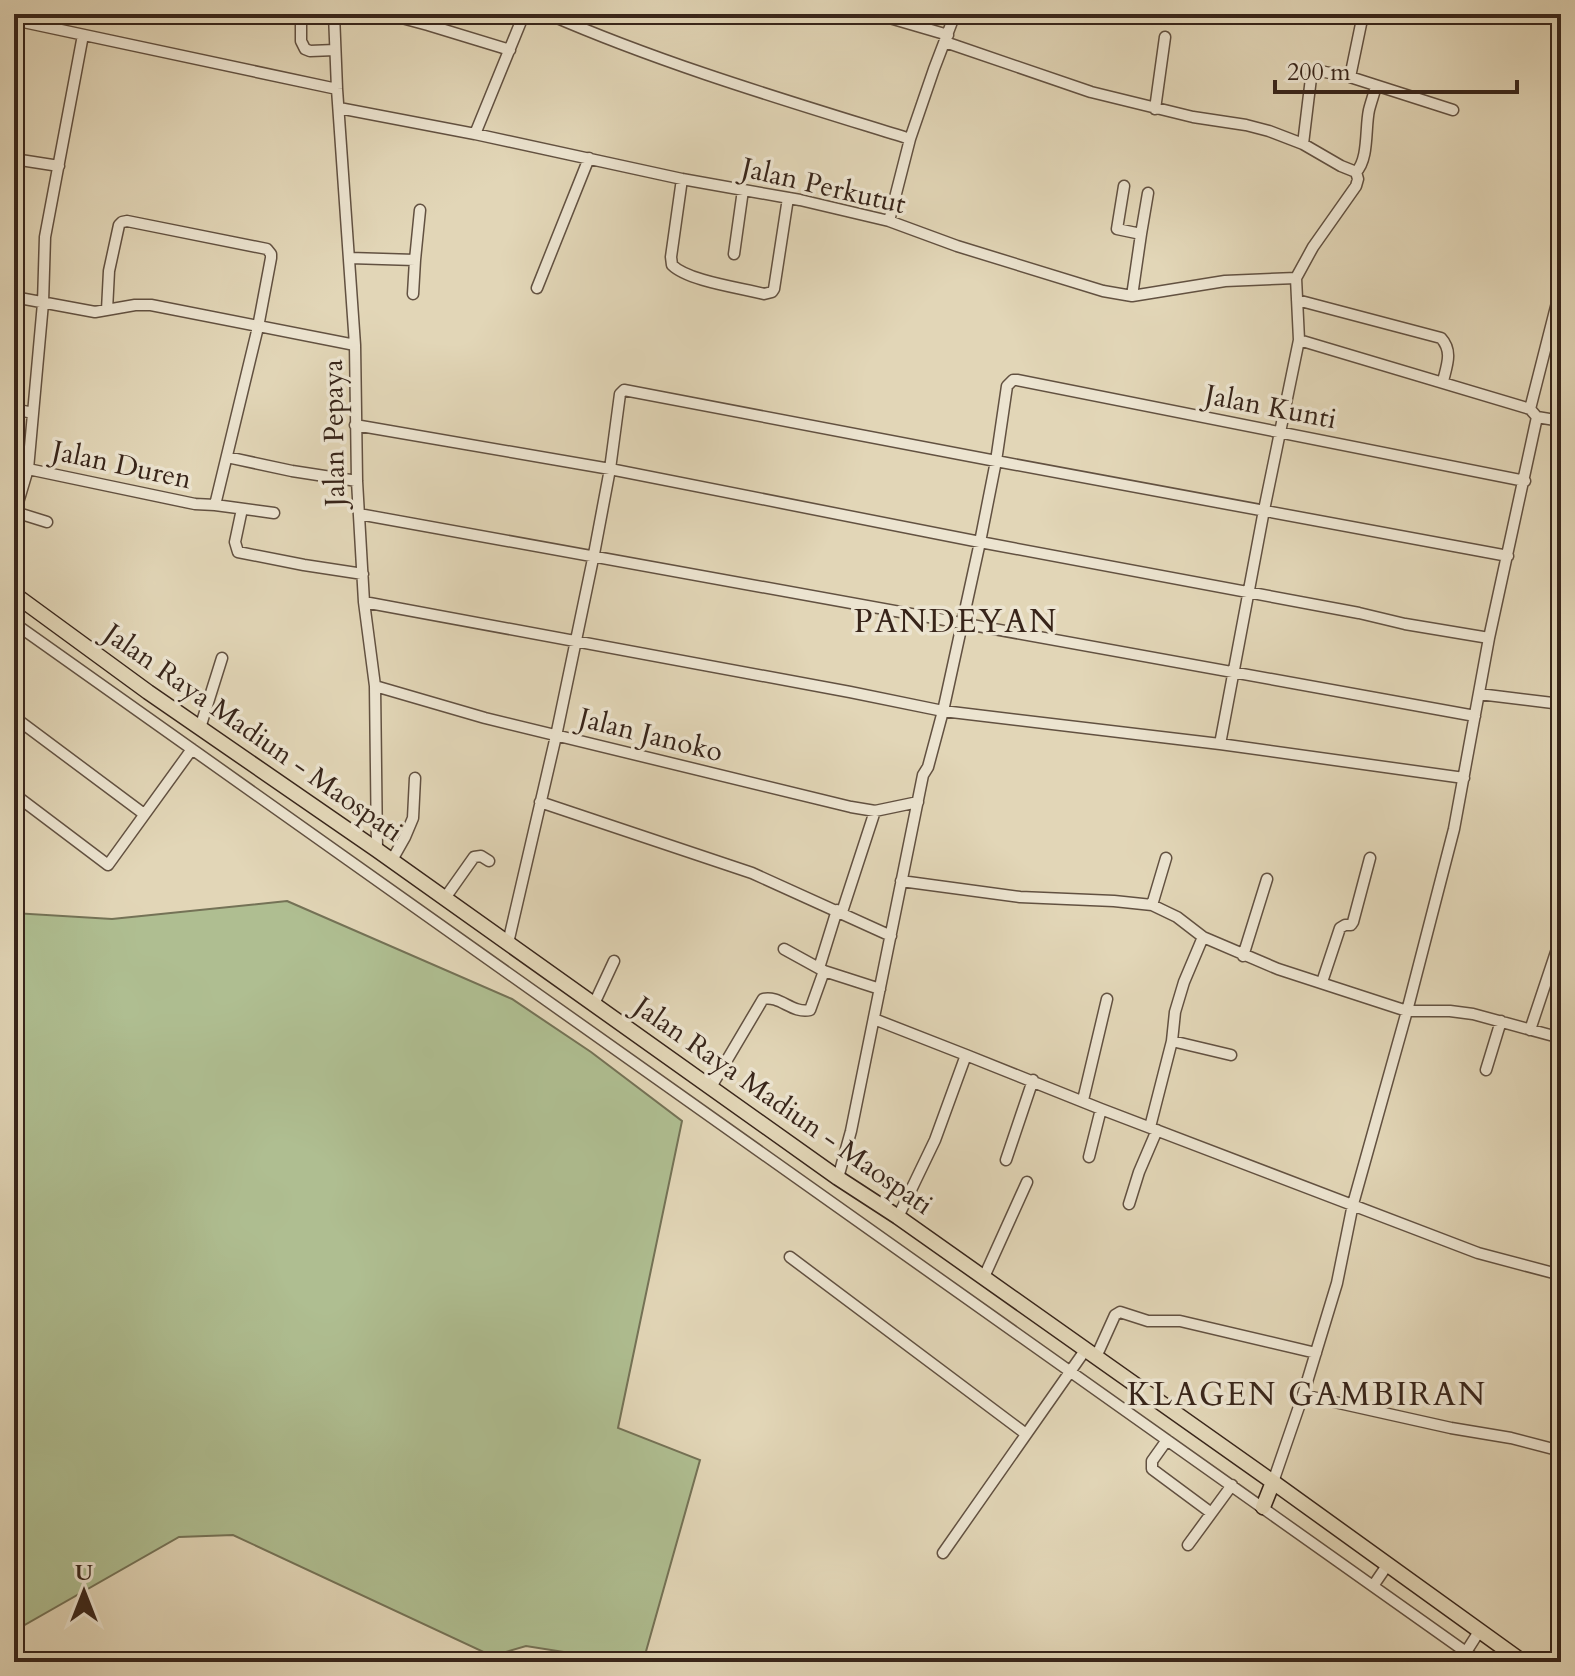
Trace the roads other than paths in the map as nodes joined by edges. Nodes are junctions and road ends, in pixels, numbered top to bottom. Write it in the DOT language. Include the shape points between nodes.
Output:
graph roads {
  1 [pos="334,14"];
  2 [pos="387,14"];
  3 [pos="524,14"];
  4 [pos="548,14"];
  5 [pos="876,14"];
  6 [pos="955,14"];
  7 [pos="1369,14"];
  8 [pos="428,19"];
  9 [pos="14,20"];
  10 [pos="301,23"];
  11 [pos="83,35"];
  12 [pos="1165,37"];
  13 [pos="947,39"];
  14 [pos="335,50"];
  15 [pos="510,50"];
  16 [pos="1350,77"];
  17 [pos="1376,86"];
  18 [pos="337,89"];
  19 [pos="339,108"];
  20 [pos="1155,109"];
  21 [pos="1453,110"];
  22 [pos="475,134"];
  23 [pos="910,139"];
  24 [pos="1303,144"];
  25 [pos="589,158"];
  26 [pos="14,159"];
  27 [pos="59,166"];
  28 [pos="1356,172"];
  29 [pos="682,179"];
  30 [pos="1124,186"];
  31 [pos="743,190"];
  32 [pos="1148,193"];
  33 [pos="788,198"];
  34 [pos="420,210"];
  35 [pos="889,221"];
  36 [pos="1141,234"];
  37 [pos="734,254"];
  38 [pos="350,258"];
  39 [pos="415,260"];
  40 [pos="1296,278"];
  41 [pos="1561,287"];
  42 [pos="537,288"];
  43 [pos="413,294"];
  44 [pos="1132,296"];
  45 [pos="14,297"];
  46 [pos="1297,300"];
  47 [pos="43,303"];
  48 [pos="107,310"];
  49 [pos="258,327"];
  50 [pos="1299,340"];
  51 [pos="355,345"];
  52 [pos="1443,381"];
  53 [pos="14,409"];
  54 [pos="33,413"];
  55 [pos="1534,413"];
  56 [pos="1561,421"];
  57 [pos="355,425"];
  58 [pos="1279,433"];
  59 [pos="227,457"];
  60 [pos="996,461"];
  61 [pos="28,469"];
  62 [pos="610,469"];
  63 [pos="357,481"];
  64 [pos="1525,481"];
  65 [pos="215,505"];
  66 [pos="242,509"];
  67 [pos="1264,510"];
  68 [pos="274,513"];
  69 [pos="15,514"];
  70 [pos="359,514"];
  71 [pos="47,522"];
  72 [pos="980,542"];
  73 [pos="594,554"];
  74 [pos="1508,556"];
  75 [pos="363,574"];
  76 [pos="1249,592"];
  77 [pos="14,594"];
  78 [pos="364,602"];
  79 [pos="962,622"];
  80 [pos="14,623"];
  81 [pos="1489,638"];
  82 [pos="575,642"];
  83 [pos="222,658"];
  84 [pos="1233,673"];
  85 [pos="375,686"];
  86 [pos="1479,694"];
  87 [pos="1561,704"];
  88 [pos="943,711"];
  89 [pos="1475,716"];
  90 [pos="14,717"];
  91 [pos="200,728"];
  92 [pos="556,736"];
  93 [pos="1220,744"];
  94 [pos="192,749"];
  95 [pos="415,778"];
  96 [pos="1464,778"];
  97 [pos="14,794"];
  98 [pos="540,802"];
  99 [pos="918,802"];
  100 [pos="875,811"];
  101 [pos="144,814"];
  102 [pos="377,850"];
  103 [pos="1166,858"];
  104 [pos="1370,858"];
  105 [pos="392,860"];
  106 [pos="489,861"];
  107 [pos="1267,879"];
  108 [pos="901,881"];
  109 [pos="445,898"];
  110 [pos="1152,905"];
  111 [pos="839,911"];
  112 [pos="891,936"];
  113 [pos="1203,937"];
  114 [pos="1561,937"];
  115 [pos="508,943"];
  116 [pos="784,949"];
  117 [pos="1243,956"];
  118 [pos="614,961"];
  119 [pos="821,969"];
  120 [pos="1322,982"];
  121 [pos="880,989"];
  122 [pos="1107,999"];
  123 [pos="594,1004"];
  124 [pos="1407,1011"];
  125 [pos="874,1019"];
  126 [pos="1501,1021"];
  127 [pos="1530,1030"];
  128 [pos="1561,1038"];
  129 [pos="1172,1041"];
  130 [pos="966,1055"];
  131 [pos="1231,1055"];
  132 [pos="1486,1070"];
  133 [pos="1033,1080"];
  134 [pos="711,1087"];
  135 [pos="1083,1100"];
  136 [pos="1101,1109"];
  137 [pos="1154,1128"];
  138 [pos="1089,1157"];
  139 [pos="1006,1160"];
  140 [pos="838,1178"];
  141 [pos="1027,1182"];
  142 [pos="1129,1204"];
  143 [pos="1353,1204"];
  144 [pos="898,1217"];
  145 [pos="790,1257"];
  146 [pos="1561,1275"];
  147 [pos="984,1277"];
  148 [pos="1091,1353"];
  149 [pos="1316,1353"];
  150 [pos="1069,1372"];
  151 [pos="1303,1395"];
  152 [pos="1026,1434"];
  153 [pos="1167,1440"];
  154 [pos="1561,1451"];
  155 [pos="1273,1482"];
  156 [pos="1232,1485"];
  157 [pos="1263,1507"];
  158 [pos="1210,1512"];
  159 [pos="1188,1545"];
  160 [pos="943,1553"];
  161 [pos="1388,1564"];
  162 [pos="1373,1586"];
  163 [pos="1480,1630"];
  164 [pos="1466,1652"];
  165 [pos="1480,1662"];
  166 [pos="1523,1662"];
  1 -- 14 [label="street, Jalan Pepaya"];
  2 -- 8 [label="street"];
  3 -- 15 [label="street"];
  4 -- 23 [label="street" via="735,85"];
  5 -- 13 [label="street"];
  6 -- 13 [label="street"];
  7 -- 16 [label="street" via="1361,24"];
  8 -- 15 [label="street"];
  9 -- 11 [label="street"];
  10 -- 14 [label="street" via="305,49"];
  11 -- 18 [label="street"];
  11 -- 27 [label="street"];
  12 -- 20 [label="street"];
  13 -- 20 [label="street" via="1091,92"];
  13 -- 23 [label="street"];
  14 -- 18 [label="street, Jalan Pepaya"];
  15 -- 22 [label="street"];
  16 -- 17 [label="street"];
  16 -- 24 [label="street" via="1320,71 1312,75"];
  17 -- 21 [label="street"];
  17 -- 28 [label="street"];
  18 -- 19 [label="street, Jalan Pepaya"];
  19 -- 22 [label="street, Jalan Perkutut"];
  19 -- 38 [label="street, Jalan Pepaya"];
  20 -- 24 [label="street" via="1246,125"];
  22 -- 25 [label="street, Jalan Perkutut"];
  23 -- 35 [label="street"];
  24 -- 28 [label="street"];
  25 -- 29 [label="street, Jalan Perkutut"];
  25 -- 42 [label="street"];
  26 -- 27 [label="street"];
  27 -- 47 [label="street" via="45,237"];
  28 -- 40 [label="street" via="1356,186"];
  29 -- 31 [label="street, Jalan Perkutut"];
  29 -- 33 [label="street" via="672,265 695,277 764,294 774,289"];
  30 -- 36 [label="street" via="1117,229"];
  31 -- 33 [label="street, Jalan Perkutut"];
  31 -- 37 [label="street"];
  32 -- 36 [label="street"];
  33 -- 35 [label="street, Jalan Perkutut"];
  34 -- 39 [label="street"];
  35 -- 44 [label="street, Jalan Perkutut"];
  36 -- 44 [label="street"];
  38 -- 39 [label="street"];
  38 -- 51 [label="street, Jalan Pepaya"];
  39 -- 43 [label="street"];
  40 -- 44 [label="street, Jalan Perkutut" via="1225,281"];
  40 -- 46 [label="street"];
  41 -- 55 [label="street"];
  45 -- 47 [label="street"];
  46 -- 50 [label="street"];
  46 -- 52 [label="street" via="1441,338 1448,354"];
  47 -- 48 [label="street"];
  47 -- 54 [label="street"];
  48 -- 49 [label="street" via="143,304"];
  48 -- 49 [label="street, Jalan Duren" via="119,225 127,221 270,251"];
  49 -- 51 [label="street"];
  49 -- 59 [label="street, Jalan Duren"];
  50 -- 52 [label="street"];
  50 -- 58 [label="street"];
  51 -- 57 [label="street, Jalan Pepaya"];
  52 -- 55 [label="street"];
  53 -- 54 [label="street"];
  54 -- 61 [label="street"];
  55 -- 56 [label="street"];
  55 -- 64 [label="street"];
  57 -- 62 [label="street"];
  57 -- 63 [label="street, Jalan Pepaya"];
  58 -- 60 [label="street, Jalan Kunti" via="1017,380 1007,386"];
  58 -- 64 [label="street, Jalan Kunti"];
  58 -- 67 [label="street"];
  59 -- 63 [label="street"];
  59 -- 65 [label="street, Jalan Duren"];
  60 -- 62 [label="street" via="624,390"];
  60 -- 67 [label="street"];
  60 -- 72 [label="street"];
  61 -- 65 [label="street, Jalan Duren"];
  61 -- 69 [label="street"];
  62 -- 72 [label="street"];
  62 -- 73 [label="street"];
  63 -- 70 [label="street, Jalan Pepaya"];
  64 -- 74 [label="street"];
  65 -- 66 [label="street"];
  66 -- 68 [label="street"];
  66 -- 75 [label="street" via="238,552"];
  67 -- 74 [label="street"];
  67 -- 76 [label="street"];
  69 -- 71 [label="street"];
  70 -- 73 [label="street"];
  70 -- 75 [label="street, Jalan Pepaya"];
  72 -- 76 [label="street"];
  72 -- 79 [label="street"];
  73 -- 79 [label="street"];
  73 -- 82 [label="street"];
  74 -- 81 [label="street"];
  75 -- 78 [label="street, Jalan Pepaya"];
  76 -- 81 [label="street"];
  76 -- 84 [label="street"];
  77 -- 91 [label="highway, Jalan Raya Madiun - Maospati"];
  78 -- 82 [label="street"];
  78 -- 85 [label="street, Jalan Pepaya"];
  79 -- 84 [label="street"];
  79 -- 88 [label="street"];
  80 -- 94 [label="street"];
  81 -- 86 [label="street"];
  82 -- 88 [label="street"];
  82 -- 92 [label="street"];
  83 -- 91 [label="street"];
  84 -- 89 [label="street"];
  84 -- 93 [label="street"];
  85 -- 92 [label="street, Jalan Janoko"];
  85 -- 102 [label="street, Jalan Pepaya"];
  86 -- 87 [label="street"];
  86 -- 89 [label="street"];
  88 -- 93 [label="street"];
  88 -- 99 [label="street"];
  89 -- 96 [label="street"];
  90 -- 101 [label="street"];
  91 -- 102 [label="highway, Jalan Raya Madiun - Maospati"];
  92 -- 98 [label="street"];
  92 -- 100 [label="street, Jalan Janoko"];
  93 -- 96 [label="street"];
  94 -- 101 [label="street"];
  94 -- 150 [label="street"];
  95 -- 105 [label="street" via="411,825"];
  96 -- 124 [label="street"];
  97 -- 101 [label="street" via="108,865"];
  98 -- 111 [label="street" via="752,873"];
  98 -- 115 [label="street"];
  99 -- 100 [label="street, Jalan Janoko"];
  99 -- 108 [label="street"];
  100 -- 111 [label="street"];
  102 -- 105 [label="highway, Jalan Raya Madiun - Maospati"];
  103 -- 110 [label="street"];
  104 -- 120 [label="street" via="1352,924 1340,928"];
  105 -- 109 [label="highway, Jalan Raya Madiun - Maospati"];
  106 -- 109 [label="street" via="477,855 471,859"];
  107 -- 117 [label="street"];
  108 -- 110 [label="street" via="1020,897"];
  108 -- 112 [label="street"];
  109 -- 115 [label="highway, Jalan Raya Madiun - Maospati"];
  110 -- 113 [label="street"];
  111 -- 112 [label="street"];
  111 -- 119 [label="street"];
  112 -- 121 [label="street"];
  113 -- 117 [label="street"];
  113 -- 129 [label="street" via="1175,1012"];
  114 -- 127 [label="street"];
  115 -- 123 [label="highway, Jalan Raya Madiun - Maospati"];
  116 -- 119 [label="street"];
  117 -- 120 [label="street"];
  118 -- 123 [label="street"];
  119 -- 121 [label="street"];
  119 -- 134 [label="street" via="810,1010 763,999"];
  120 -- 124 [label="street"];
  121 -- 125 [label="street"];
  122 -- 135 [label="street"];
  123 -- 134 [label="highway, Jalan Raya Madiun - Maospati"];
  124 -- 126 [label="street" via="1450,1011"];
  124 -- 143 [label="street"];
  125 -- 130 [label="street"];
  125 -- 140 [label="street"];
  126 -- 127 [label="street"];
  126 -- 132 [label="street"];
  127 -- 128 [label="street"];
  129 -- 131 [label="street"];
  129 -- 137 [label="street"];
  130 -- 133 [label="street"];
  130 -- 144 [label="street" via="935,1140"];
  133 -- 135 [label="street"];
  133 -- 139 [label="street"];
  134 -- 140 [label="highway, Jalan Raya Madiun - Maospati"];
  135 -- 136 [label="street"];
  136 -- 137 [label="street"];
  136 -- 138 [label="street"];
  137 -- 142 [label="street"];
  137 -- 143 [label="street"];
  140 -- 144 [label="highway, Jalan Raya Madiun - Maospati"];
  141 -- 147 [label="street"];
  143 -- 146 [label="street" via="1478,1253"];
  143 -- 149 [label="street"];
  144 -- 147 [label="highway, Jalan Raya Madiun - Maospati"];
  145 -- 152 [label="street"];
  147 -- 148 [label="highway, Jalan Raya Madiun - Maospati"];
  148 -- 149 [label="street" via="1120,1312"];
  148 -- 150 [label="street"];
  148 -- 155 [label="highway, Jalan Raya Madiun - Maospati"];
  149 -- 151 [label="street"];
  150 -- 152 [label="street"];
  150 -- 153 [label="street"];
  151 -- 154 [label="street"];
  151 -- 155 [label="street"];
  152 -- 160 [label="street"];
  153 -- 156 [label="street"];
  153 -- 158 [label="street" via="1152,1469"];
  155 -- 157 [label="highway"];
  155 -- 161 [label="highway, Jalan Raya Madiun - Maospati"];
  156 -- 157 [label="street"];
  156 -- 158 [label="street"];
  157 -- 162 [label="street"];
  158 -- 159 [label="street"];
  161 -- 162 [label="street"];
  161 -- 163 [label="highway, Jalan Raya Madiun - Maospati"];
  162 -- 164 [label="street"];
  163 -- 164 [label="street"];
  163 -- 166 [label="highway, Jalan Raya Madiun - Maospati"];
  164 -- 165 [label="street"];
}
